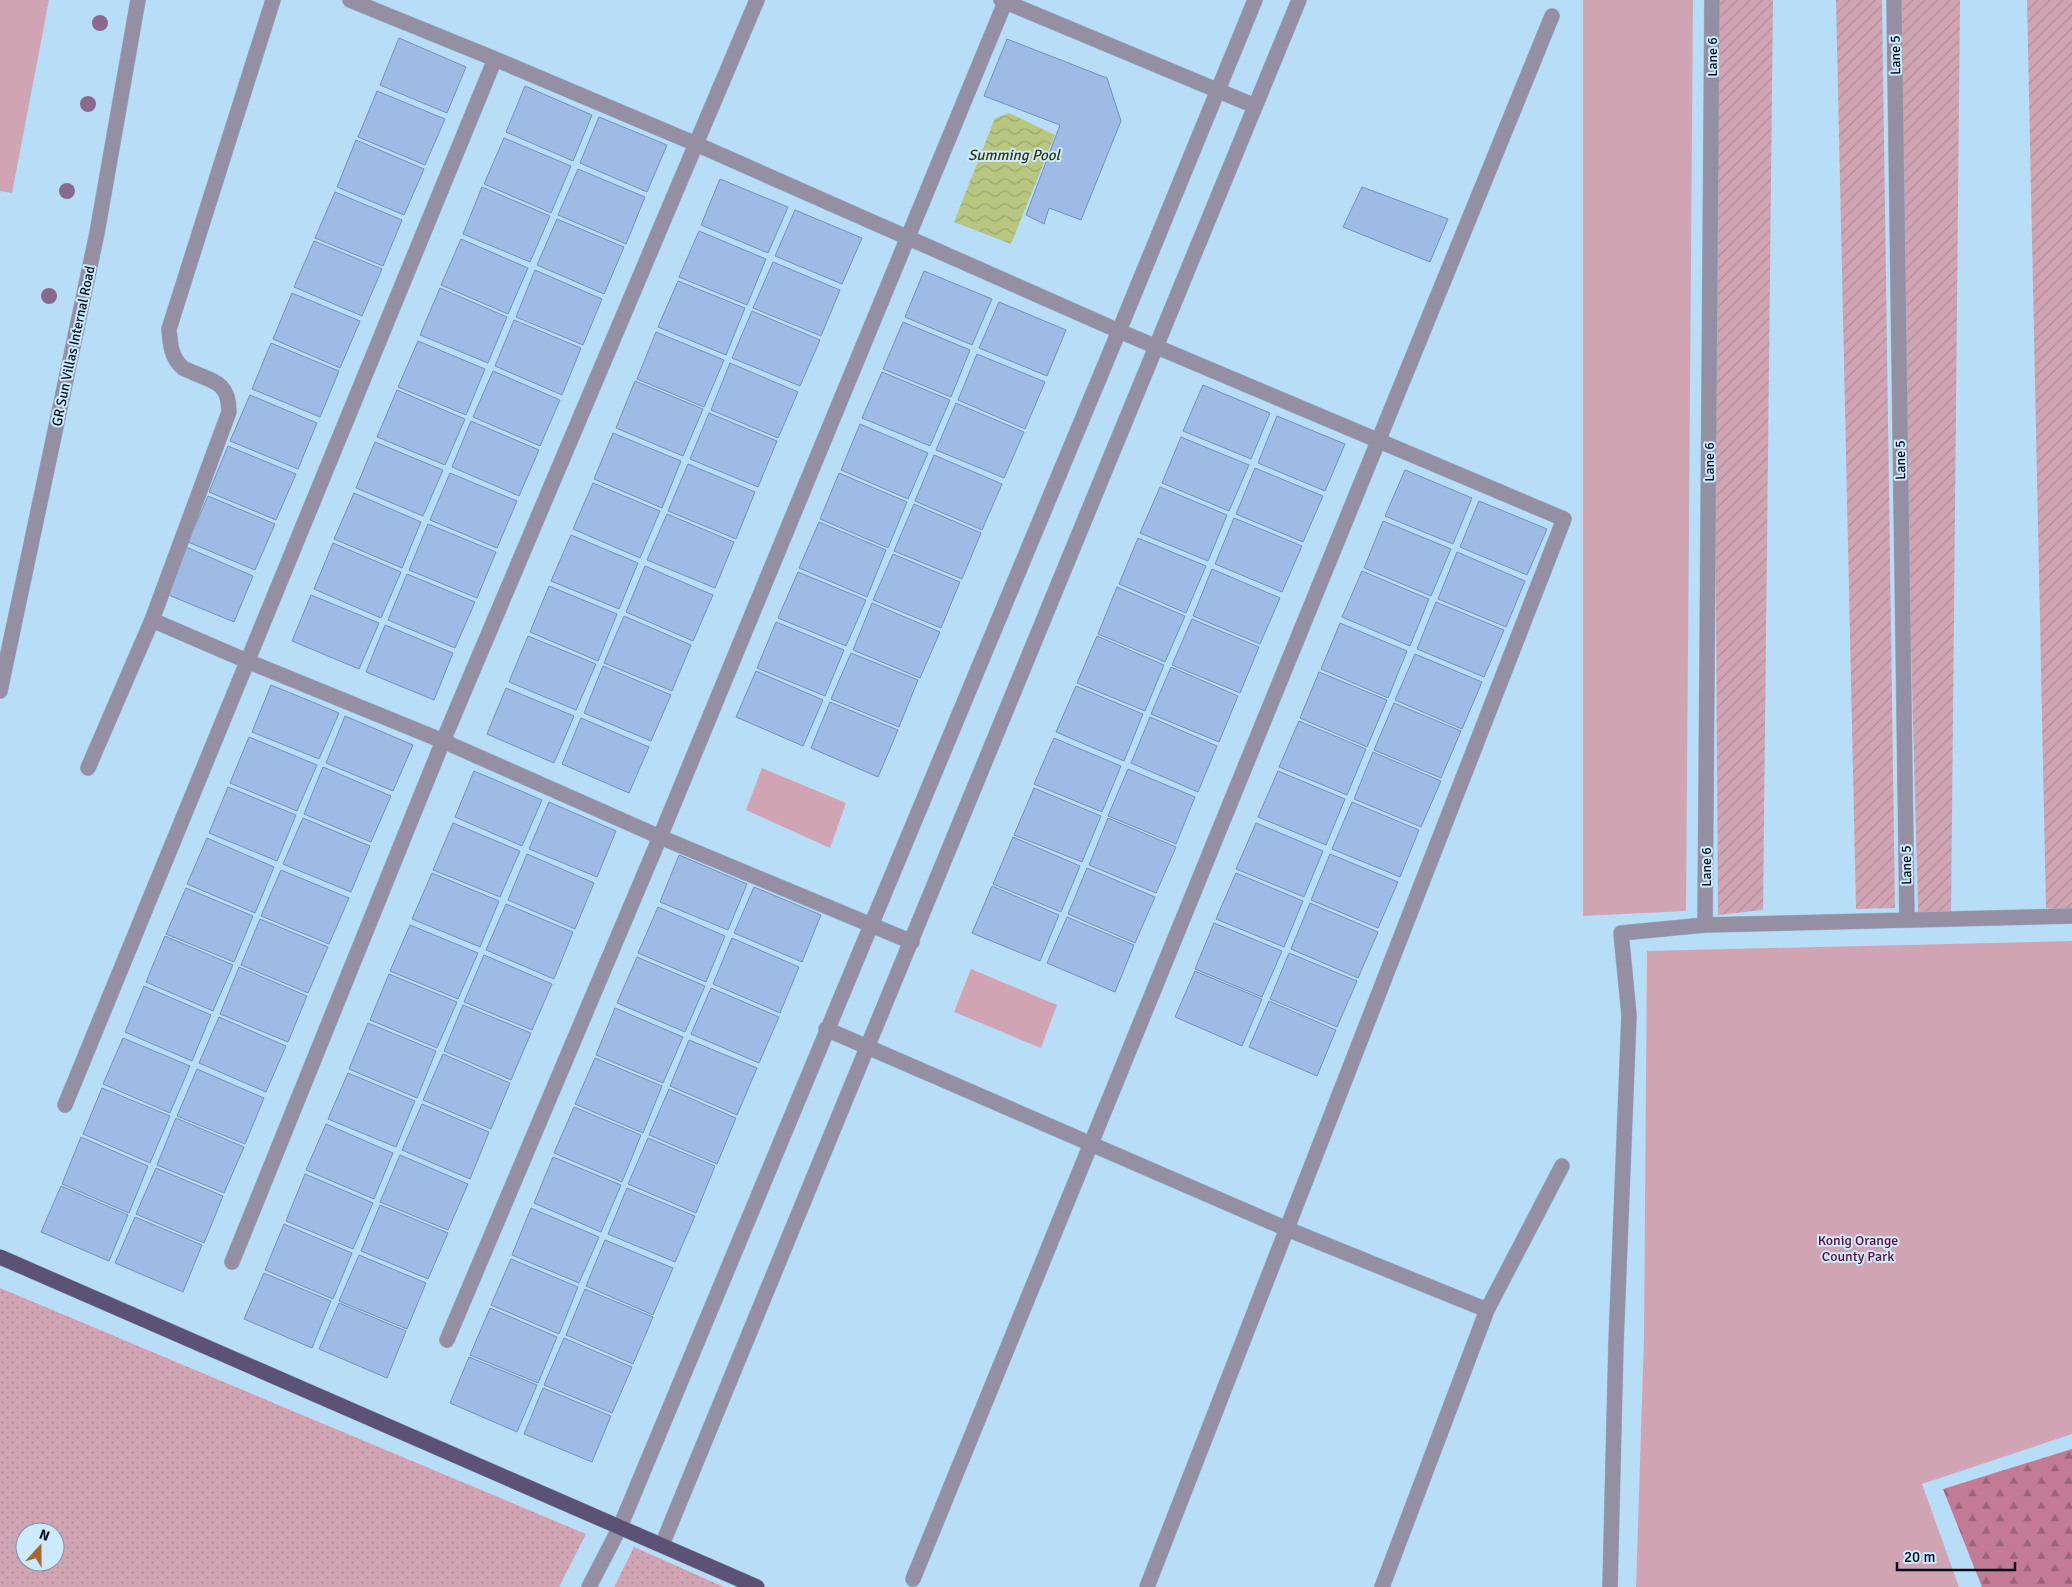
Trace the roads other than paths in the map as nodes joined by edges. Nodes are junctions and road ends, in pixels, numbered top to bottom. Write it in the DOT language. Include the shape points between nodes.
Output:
graph roads {
  1 [pos="138,0"];
  2 [pos="272,0"];
  3 [pos="350,0"];
  4 [pos="757,0"];
  5 [pos="1255,0"];
  6 [pos="1299,0"];
  7 [pos="1712,0"];
  8 [pos="1894,0"];
  9 [pos="1004,1"];
  10 [pos="1552,16"];
  11 [pos="495,59"];
  12 [pos="1216,91"];
  13 [pos="1255,106"];
  14 [pos="696,144"];
  15 [pos="907,239"];
  16 [pos="1119,331"];
  17 [pos="1157,347"];
  18 [pos="1377,440"];
  19 [pos="152,620"];
  20 [pos="246,661"];
  21 [pos="0,691"];
  22 [pos="443,741"];
  23 [pos="88,768"];
  24 [pos="660,838"];
  25 [pos="2072,916"];
  26 [pos="1907,920"];
  27 [pos="870,925"];
  28 [pos="1705,925"];
  29 [pos="912,942"];
  30 [pos="826,1029"];
  31 [pos="868,1048"];
  32 [pos="65,1105"];
  33 [pos="1092,1144"];
  34 [pos="1562,1166"];
  35 [pos="1287,1229"];
  36 [pos="0,1257"];
  37 [pos="232,1262"];
  38 [pos="1487,1310"];
  39 [pos="448,1340"];
  40 [pos="620,1526"];
  41 [pos="662,1546"];
  42 [pos="912,1579"];
  43 [pos="589,1587"];
  44 [pos="757,1587"];
  45 [pos="1147,1587"];
  46 [pos="1382,1587"];
  47 [pos="1610,1587"];
  1 -- 21 [label="street, GR Sun Villas Internal Road" via="97,233"];
  2 -- 19 [label="street" via="169,329 175,357 183,368 224,388 229,399 229,412"];
  3 -- 11 [label="street"];
  4 -- 14 [label="street"];
  5 -- 12 [label="street"];
  6 -- 13 [label="street"];
  7 -- 28 [label="street, Lane 6"];
  8 -- 26 [label="street, Lane 5"];
  9 -- 12 [label="street"];
  9 -- 15 [label="street"];
  10 -- 18 [label="street"];
  11 -- 14 [label="street"];
  11 -- 20 [label="street"];
  12 -- 13 [label="street"];
  12 -- 16 [label="street"];
  13 -- 17 [label="street"];
  14 -- 15 [label="street"];
  14 -- 22 [label="street"];
  15 -- 16 [label="street"];
  15 -- 24 [label="street"];
  16 -- 17 [label="street"];
  16 -- 27 [label="street"];
  17 -- 18 [label="street"];
  17 -- 29 [label="street"];
  18 -- 33 [label="street"];
  18 -- 35 [label="street" via="1564,519"];
  19 -- 20 [label="street"];
  19 -- 23 [label="street"];
  20 -- 22 [label="street"];
  20 -- 32 [label="street"];
  22 -- 24 [label="street"];
  22 -- 37 [label="street"];
  24 -- 27 [label="street"];
  24 -- 39 [label="street"];
  25 -- 26 [label="street"];
  26 -- 28 [label="street"];
  27 -- 29 [label="street"];
  27 -- 30 [label="street"];
  28 -- 47 [label="street" via="1620,933 1629,1015"];
  29 -- 31 [label="street"];
  30 -- 31 [label="street"];
  30 -- 40 [label="street"];
  31 -- 33 [label="street"];
  31 -- 41 [label="street"];
  33 -- 35 [label="street"];
  33 -- 42 [label="street"];
  34 -- 38 [label="street"];
  35 -- 38 [label="street"];
  35 -- 45 [label="street"];
  36 -- 40 [label="main road"];
  38 -- 46 [label="street"];
  40 -- 41 [label="main road"];
  40 -- 43 [label="street"];
  41 -- 44 [label="main road"];
}
